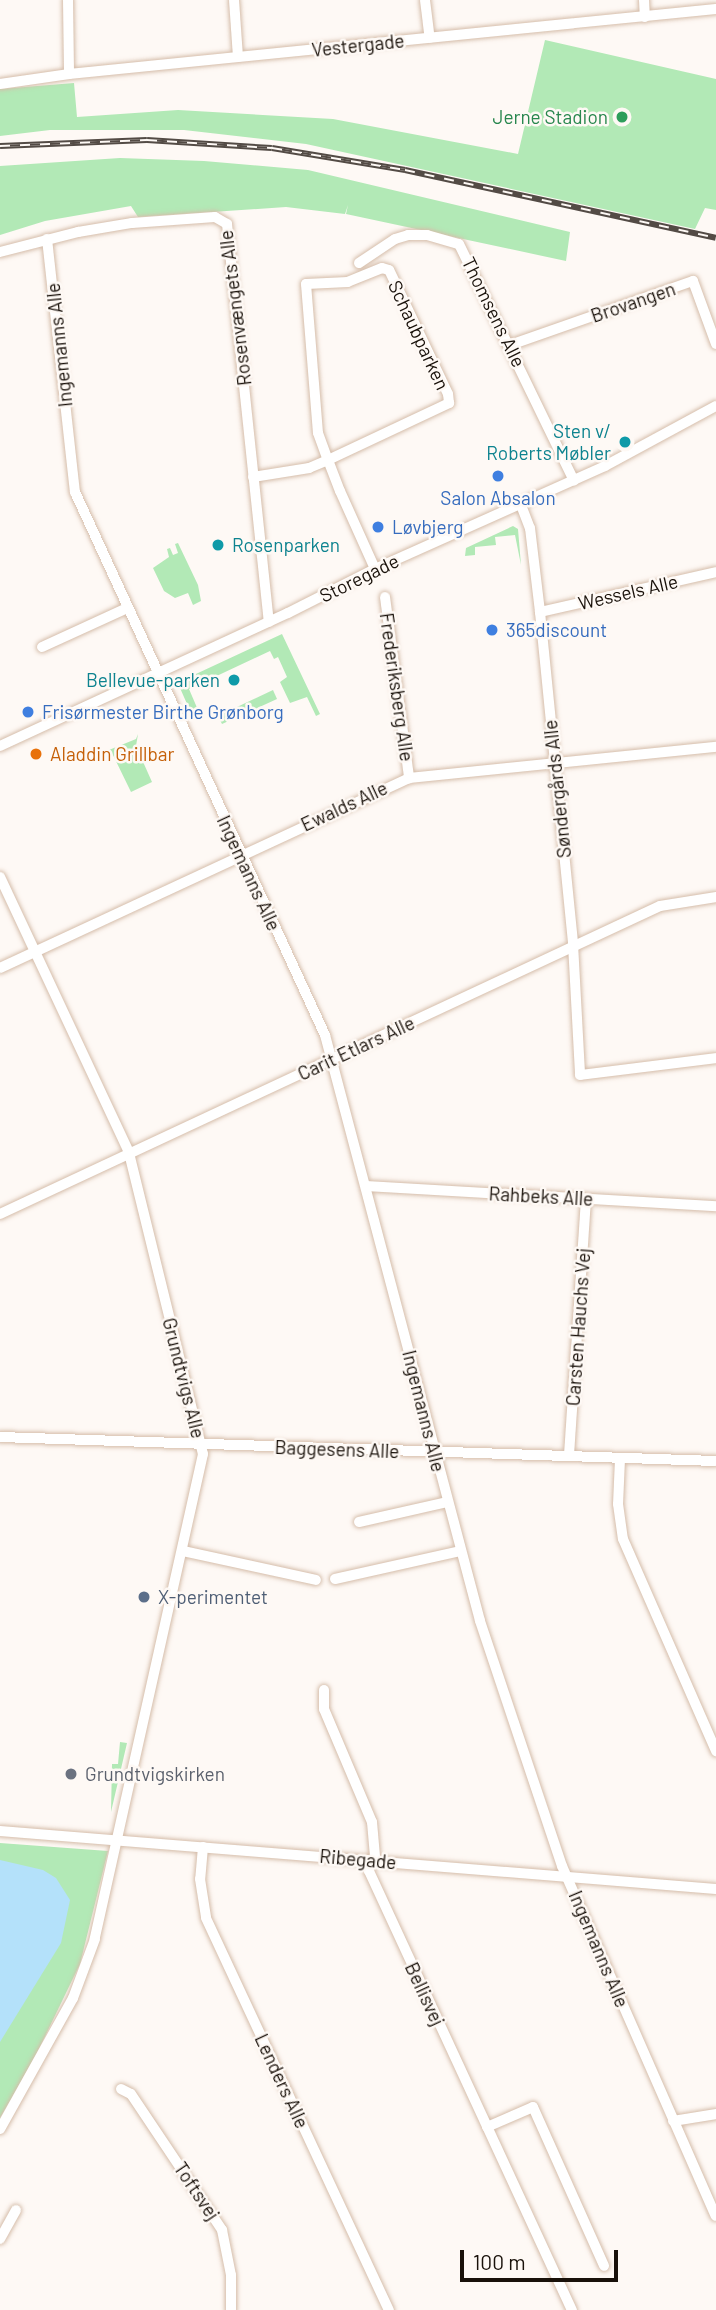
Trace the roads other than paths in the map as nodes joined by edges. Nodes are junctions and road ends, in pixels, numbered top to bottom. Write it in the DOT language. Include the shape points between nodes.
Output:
graph roads {
  1 [pos="68,0"];
  2 [pos="234,0"];
  3 [pos="425,0"];
  4 [pos="644,0"];
  5 [pos="716,9"];
  6 [pos="645,17"];
  7 [pos="430,38"];
  8 [pos="239,57"];
  9 [pos="69,74"];
  10 [pos="0,85"];
  11 [pos="47,239"];
  12 [pos="0,252"];
  13 [pos="359,263"];
  14 [pos="716,344"];
  15 [pos="510,345"];
  16 [pos="716,406"];
  17 [pos="328,460"];
  18 [pos="253,477"];
  19 [pos="574,481"];
  20 [pos="521,505"];
  21 [pos="375,569"];
  22 [pos="716,572"];
  23 [pos="385,597"];
  24 [pos="127,608"];
  25 [pos="540,612"];
  26 [pos="269,622"];
  27 [pos="42,647"];
  28 [pos="157,673"];
  29 [pos="0,746"];
  30 [pos="716,747"];
  31 [pos="554,764"];
  32 [pos="409,778"];
  33 [pos="240,854"];
  34 [pos="0,877"];
  35 [pos="716,898"];
  36 [pos="573,944"];
  37 [pos="34,952"];
  38 [pos="0,968"];
  39 [pos="333,1058"];
  40 [pos="716,1058"];
  41 [pos="129,1153"];
  42 [pos="366,1186"];
  43 [pos="586,1199"];
  44 [pos="716,1206"];
  45 [pos="0,1214"];
  46 [pos="0,1437"];
  47 [pos="200,1443"];
  48 [pos="435,1452"];
  49 [pos="569,1455"];
  50 [pos="620,1459"];
  51 [pos="716,1461"];
  52 [pos="447,1502"];
  53 [pos="359,1522"];
  54 [pos="183,1551"];
  55 [pos="460,1551"];
  56 [pos="335,1579"];
  57 [pos="316,1580"];
  58 [pos="324,1690"];
  59 [pos="716,1751"];
  60 [pos="0,1831"];
  61 [pos="118,1840"];
  62 [pos="203,1847"];
  63 [pos="371,1860"];
  64 [pos="567,1877"];
  65 [pos="716,1889"];
  66 [pos="121,2089"];
  67 [pos="716,2114"];
  68 [pos="673,2121"];
  69 [pos="487,2127"];
  70 [pos="0,2129"];
  71 [pos="16,2210"];
  72 [pos="716,2216"];
  73 [pos="0,2239"];
  74 [pos="604,2266"];
  75 [pos="231,2310"];
  76 [pos="388,2310"];
  77 [pos="572,2310"];
  1 -- 9 [label="street"];
  2 -- 8 [label="street"];
  3 -- 7 [label="street"];
  4 -- 6 [label="street"];
  5 -- 6 [label="street, Vestergade"];
  6 -- 7 [label="street, Vestergade"];
  7 -- 8 [label="street, Vestergade"];
  8 -- 9 [label="street, Vestergade"];
  9 -- 10 [label="street, Vestergade"];
  11 -- 12 [label="street, Rosenvængets Alle"];
  11 -- 18 [label="street, Rosenvængets Alle" via="132,223 215,217 225,221"];
  11 -- 24 [label="street, Ingemanns Alle" via="75,492"];
  13 -- 15 [label="street, Thomsens Alle" via="408,235 458,244"];
  14 -- 15 [label="street, Brovangen" via="693,281"];
  15 -- 19 [label="street, Thomsens Alle"];
  16 -- 19 [label="street, Storegade"];
  17 -- 17 [label="street, Schaubparken" via="449,403 389,270 382,268 348,282 306,284 318,433"];
  17 -- 18 [label="street, Schaubparken" via="309,468"];
  17 -- 21 [label="street, Schaubparken"];
  18 -- 26 [label="street, Rosenvængets Alle"];
  19 -- 20 [label="street, Storegade"];
  20 -- 21 [label="street, Storegade"];
  20 -- 25 [label="street, Søndergårds Alle" via="530,528"];
  21 -- 26 [label="street, Storegade"];
  22 -- 25 [label="street, Wessels Alle"];
  23 -- 32 [label="street, Frederiksberg Alle"];
  24 -- 27 [label="street"];
  24 -- 28 [label="street, Ingemanns Alle"];
  25 -- 31 [label="street, Søndergårds Alle"];
  26 -- 28 [label="street, Storegade"];
  28 -- 29 [label="street, Storegade"];
  28 -- 33 [label="street, Ingemanns Alle"];
  30 -- 31 [label="street, Ewalds Alle"];
  31 -- 32 [label="street, Ewalds Alle"];
  31 -- 36 [label="street, Søndergårds Alle"];
  32 -- 33 [label="street, Ewalds Alle"];
  33 -- 37 [label="street, Ewalds Alle"];
  33 -- 39 [label="street, Ingemanns Alle"];
  34 -- 37 [label="street, Grundtvigs Alle"];
  35 -- 36 [label="street, Carit Etlars Alle" via="660,905"];
  36 -- 39 [label="street, Carit Etlars Alle"];
  36 -- 40 [label="street, Søndergårds Alle" via="580,1075"];
  37 -- 38 [label="street, Ewalds Alle"];
  37 -- 41 [label="street, Grundtvigs Alle"];
  39 -- 41 [label="street, Carit Etlars Alle"];
  39 -- 42 [label="street, Ingemanns Alle"];
  41 -- 45 [label="street, Carit Etlars Alle"];
  41 -- 47 [label="street, Grundtvigs Alle"];
  42 -- 43 [label="street, Rahbeks Alle"];
  42 -- 48 [label="street, Ingemanns Alle"];
  43 -- 44 [label="street, Rahbeks Alle"];
  43 -- 49 [label="street, Carsten Hauchs Vej"];
  46 -- 47 [label="street, Baggesens Alle"];
  47 -- 48 [label="street, Baggesens Alle"];
  47 -- 54 [label="street, Grundtvigs Alle" via="203,1454"];
  48 -- 49 [label="street, Baggesens Alle"];
  48 -- 52 [label="street, Ingemanns Alle"];
  49 -- 50 [label="street, Baggesens Alle"];
  50 -- 51 [label="street, Baggesens Alle"];
  50 -- 59 [label="street" via="618,1504 623,1539"];
  52 -- 53 [label="street"];
  52 -- 55 [label="street, Ingemanns Alle"];
  54 -- 57 [label="street"];
  54 -- 61 [label="street, Grundtvigs Alle"];
  55 -- 56 [label="street"];
  55 -- 64 [label="street, Ingemanns Alle"];
  58 -- 63 [label="street, Bellisvej" via="324,1709 372,1822"];
  60 -- 61 [label="street, Ribegade"];
  61 -- 62 [label="street, Ribegade"];
  61 -- 70 [label="street, Grundtvigs Alle" via="95,1939 73,1998"];
  62 -- 63 [label="street, Ribegade"];
  62 -- 76 [label="street, Lenders Alle" via="200,1879 206,1918"];
  63 -- 64 [label="street, Ribegade"];
  63 -- 69 [label="street, Bellisvej" via="369,1871"];
  64 -- 65 [label="street, Ribegade"];
  64 -- 68 [label="street, Ingemanns Alle"];
  66 -- 75 [label="street, Toftsvej" via="131,2094 222,2230 231,2275"];
  67 -- 68 [label="street"];
  68 -- 72 [label="street, Ingemanns Alle"];
  69 -- 74 [label="street" via="533,2107"];
  69 -- 77 [label="street, Bellisvej"];
  71 -- 73 [label="street"];
}
